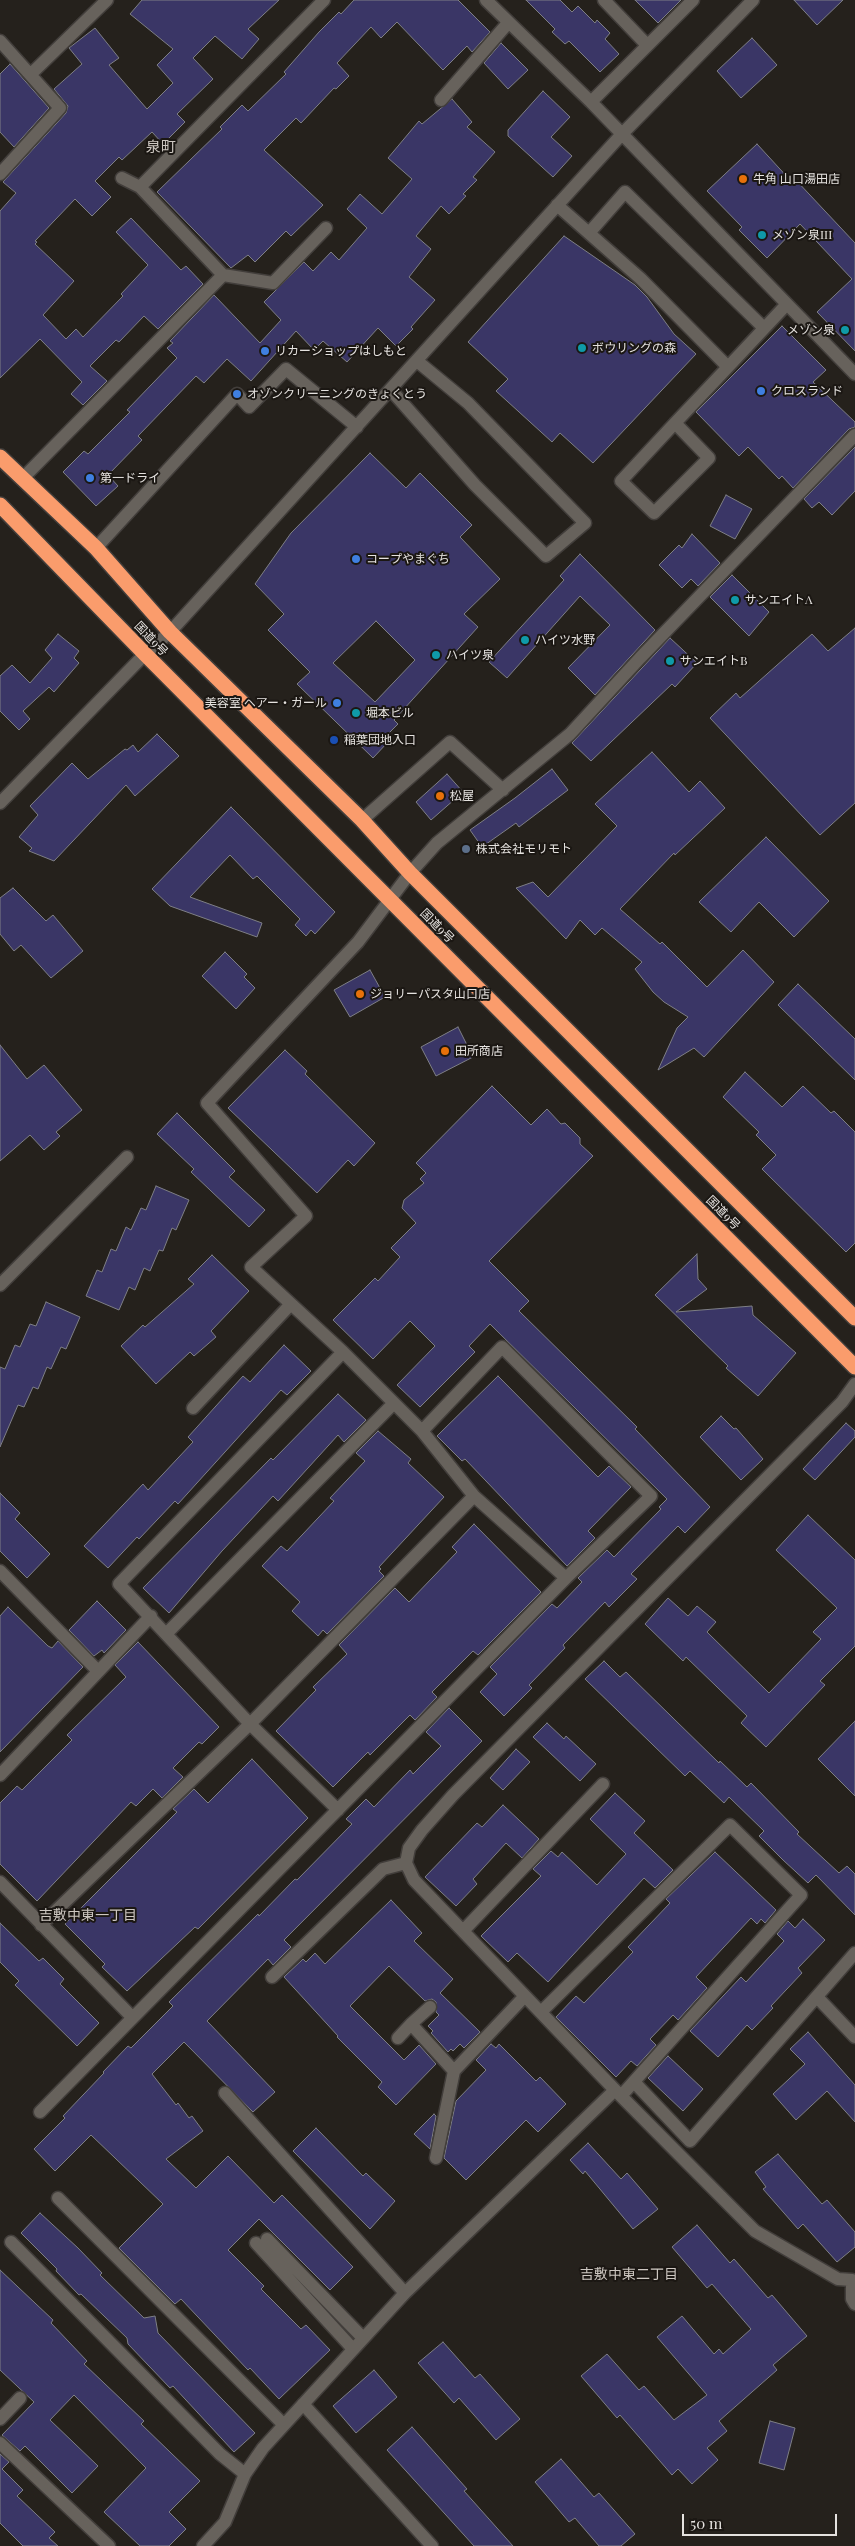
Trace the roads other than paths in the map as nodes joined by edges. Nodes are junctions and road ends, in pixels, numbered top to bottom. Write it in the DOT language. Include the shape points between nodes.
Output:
graph roads {
  1 [pos="107,0"];
  2 [pos="324,0"];
  3 [pos="486,0"];
  4 [pos="604,0"];
  5 [pos="693,0"];
  6 [pos="753,0"];
  7 [pos="508,23"];
  8 [pos="647,45"];
  9 [pos="2,48"];
  10 [pos="31,74"];
  11 [pos="440,100"];
  12 [pos="591,102"];
  13 [pos="622,134"];
  14 [pos="0,174"];
  15 [pos="122,178"];
  16 [pos="140,187"];
  17 [pos="557,205"];
  18 [pos="326,228"];
  19 [pos="589,233"];
  20 [pos="223,275"];
  21 [pos="786,304"];
  22 [pos="764,328"];
  23 [pos="418,361"];
  24 [pos="728,367"];
  25 [pos="855,374"];
  26 [pos="391,390"];
  27 [pos="675,423"];
  28 [pos="357,427"];
  29 [pos="855,435"];
  30 [pos="0,457"];
  31 [pos="22,479"];
  32 [pos="0,505"];
  33 [pos="96,548"];
  34 [pos="170,632"];
  35 [pos="145,654"];
  36 [pos="503,790"];
  37 [pos="0,803"];
  38 [pos="362,820"];
  39 [pos="410,873"];
  40 [pos="390,900"];
  41 [pos="127,1157"];
  42 [pos="0,1285"];
  43 [pos="291,1304"];
  44 [pos="855,1318"];
  45 [pos="343,1352"];
  46 [pos="855,1367"];
  47 [pos="855,1384"];
  48 [pos="393,1404"];
  49 [pos="193,1408"];
  50 [pos="422,1431"];
  51 [pos="474,1496"];
  52 [pos="566,1578"];
  53 [pos="3,1579"];
  54 [pos="151,1616"];
  55 [pos="167,1633"];
  56 [pos="98,1671"];
  57 [pos="250,1724"];
  58 [pos="0,1774"];
  59 [pos="603,1784"];
  60 [pos="338,1810"];
  61 [pos="406,1863"];
  62 [pos="0,1882"];
  63 [pos="41,1925"];
  64 [pos="463,1931"];
  65 [pos="855,1953"];
  66 [pos="272,1977"];
  67 [pos="525,1996"];
  68 [pos="817,1997"];
  69 [pos="430,2007"];
  70 [pos="541,2012"];
  71 [pos="132,2018"];
  72 [pos="411,2024"];
  73 [pos="855,2037"];
  74 [pos="398,2038"];
  75 [pos="454,2071"];
  76 [pos="634,2082"];
  77 [pos="225,2093"];
  78 [pos="618,2093"];
  79 [pos="40,2112"];
  80 [pos="436,2158"];
  81 [pos="58,2198"];
  82 [pos="11,2242"];
  83 [pos="853,2279"];
  84 [pos="405,2293"];
  85 [pos="855,2304"];
  86 [pos="363,2338"];
  87 [pos="353,2349"];
  88 [pos="20,2398"];
  89 [pos="303,2404"];
  90 [pos="0,2419"];
  91 [pos="284,2425"];
  92 [pos="0,2443"];
  93 [pos="245,2474"];
  94 [pos="109,2546"];
  95 [pos="203,2546"];
  96 [pos="432,2546"];
  1 -- 10 [label="street"];
  2 -- 16 [label="street"];
  3 -- 7 [label="street"];
  4 -- 8 [label="street"];
  5 -- 8 [label="street"];
  6 -- 13 [label="street"];
  7 -- 11 [label="street"];
  7 -- 12 [label="street"];
  8 -- 12 [label="street"];
  9 -- 10 [label="street"];
  10 -- 14 [label="street" via="60,108"];
  12 -- 13 [label="street"];
  13 -- 17 [label="street"];
  13 -- 21 [label="street"];
  15 -- 16 [label="street"];
  16 -- 20 [label="street"];
  17 -- 19 [label="street"];
  17 -- 23 [label="street"];
  18 -- 20 [label="street" via="273,284"];
  19 -- 22 [label="street" via="625,192"];
  19 -- 24 [label="street" via="641,279"];
  20 -- 31 [label="street"];
  21 -- 22 [label="street"];
  21 -- 25 [label="street"];
  22 -- 24 [label="street"];
  23 -- 26 [label="street"];
  23 -- 26 [label="street" via="468,402 585,523 546,556 475,485"];
  24 -- 27 [label="street"];
  26 -- 28 [label="street"];
  27 -- 27 [label="street" via="621,481 654,513 708,458"];
  28 -- 33 [label="street" via="286,369 249,407 237,394"];
  28 -- 34 [label="street"];
  29 -- 36 [label="street" via="570,734"];
  30 -- 31 [label="highway, 国道9号"];
  31 -- 33 [label="highway, 国道9号"];
  32 -- 35 [label="highway, 国道9号"];
  33 -- 34 [label="highway, 国道9号"];
  34 -- 35 [label="street"];
  34 -- 38 [label="highway, 国道9号"];
  35 -- 37 [label="street"];
  35 -- 40 [label="highway, 国道9号"];
  36 -- 38 [label="street" via="450,742"];
  36 -- 39 [label="street" via="437,843"];
  38 -- 39 [label="highway, 国道9号"];
  39 -- 40 [label="street"];
  39 -- 44 [label="highway, 国道9号"];
  40 -- 43 [label="street" via="358,942 207,1103 306,1216 251,1267"];
  40 -- 46 [label="highway, 国道9号"];
  41 -- 42 [label="street"];
  43 -- 45 [label="street"];
  43 -- 49 [label="street"];
  45 -- 48 [label="street"];
  45 -- 54 [label="street" via="119,1584"];
  47 -- 61 [label="street" via="842,1402 453,1795 409,1848"];
  48 -- 50 [label="street"];
  48 -- 55 [label="street"];
  50 -- 51 [label="street"];
  50 -- 52 [label="street" via="502,1347 651,1496"];
  51 -- 52 [label="street"];
  51 -- 57 [label="street"];
  52 -- 60 [label="street"];
  53 -- 56 [label="street"];
  54 -- 55 [label="street"];
  54 -- 56 [label="street"];
  55 -- 57 [label="street"];
  56 -- 58 [label="street"];
  57 -- 60 [label="street"];
  57 -- 63 [label="street"];
  59 -- 64 [label="street"];
  60 -- 71 [label="street"];
  61 -- 64 [label="street" via="414,1880"];
  61 -- 66 [label="street" via="383,1869"];
  62 -- 63 [label="street"];
  63 -- 71 [label="street"];
  64 -- 67 [label="street"];
  65 -- 68 [label="street"];
  67 -- 70 [label="street"];
  67 -- 75 [label="street"];
  68 -- 73 [label="street"];
  68 -- 76 [label="street" via="690,2142"];
  69 -- 72 [label="street"];
  70 -- 76 [label="street" via="730,1825 801,1895"];
  70 -- 78 [label="street"];
  71 -- 79 [label="street"];
  72 -- 74 [label="street"];
  72 -- 75 [label="street"];
  75 -- 80 [label="street"];
  76 -- 78 [label="street"];
  77 -- 84 [label="street"];
  78 -- 83 [label="street" via="755,2230 838,2279"];
  78 -- 84 [label="street"];
  81 -- 91 [label="street"];
  82 -- 93 [label="street" via="220,2454"];
  83 -- 85 [label="street" via="852,2300"];
  84 -- 86 [label="street"];
  86 -- 87 [label="street"];
  86 -- 87 [label="street" via="262,2241"];
  87 -- 89 [label="street"];
  88 -- 90 [label="street"];
  89 -- 91 [label="street"];
  89 -- 96 [label="street"];
  91 -- 93 [label="street"];
  92 -- 94 [label="street"];
  93 -- 95 [label="street" via="225,2522"];
}
